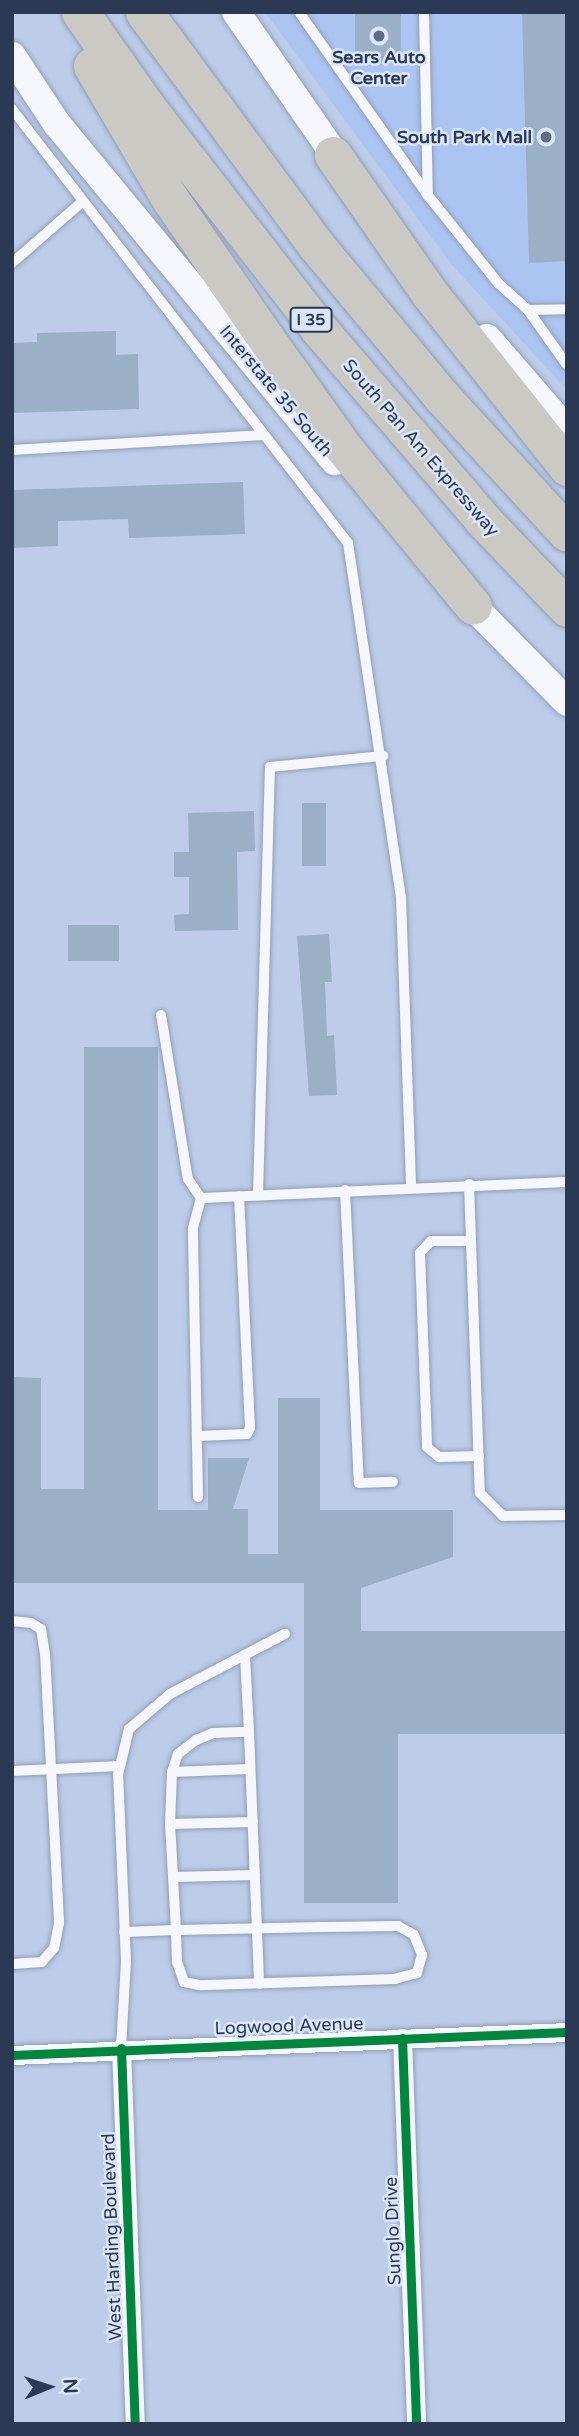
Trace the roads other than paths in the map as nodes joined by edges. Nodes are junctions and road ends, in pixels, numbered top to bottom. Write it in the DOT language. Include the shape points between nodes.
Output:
graph roads {
  1 [pos="64,12"];
  2 [pos="80,12"];
  3 [pos="144,12"];
  4 [pos="299,12"];
  5 [pos="424,12"];
  6 [pos="241,15"];
  7 [pos="12,56"];
  8 [pos="12,109"];
  9 [pos="333,155"];
  10 [pos="428,196"];
  11 [pos="82,202"];
  12 [pos="12,263"];
  13 [pos="567,309"];
  14 [pos="528,310"];
  15 [pos="567,365"];
  16 [pos="567,430"];
  17 [pos="264,435"];
  18 [pos="12,450"];
  19 [pos="567,467"];
  20 [pos="567,533"];
  21 [pos="472,606"];
  22 [pos="567,608"];
  23 [pos="567,702"];
  24 [pos="383,756"];
  25 [pos="162,1015"];
  26 [pos="567,1182"];
  27 [pos="470,1184"];
  28 [pos="411,1187"];
  29 [pos="345,1190"];
  30 [pos="258,1195"];
  31 [pos="239,1196"];
  32 [pos="201,1198"];
  33 [pos="471,1241"];
  34 [pos="197,1436"];
  35 [pos="479,1456"];
  36 [pos="393,1482"];
  37 [pos="198,1497"];
  38 [pos="567,1515"];
  39 [pos="12,1621"];
  40 [pos="285,1634"];
  41 [pos="245,1655"];
  42 [pos="249,1732"];
  43 [pos="120,1766"];
  44 [pos="53,1769"];
  45 [pos="250,1769"];
  46 [pos="12,1771"];
  47 [pos="172,1772"];
  48 [pos="253,1822"];
  49 [pos="170,1824"];
  50 [pos="255,1875"];
  51 [pos="173,1877"];
  52 [pos="257,1929"];
  53 [pos="176,1930"];
  54 [pos="124,1932"];
  55 [pos="12,1964"];
  56 [pos="259,1984"];
  57 [pos="567,2032"];
  58 [pos="402,2038"];
  59 [pos="121,2049"];
  60 [pos="12,2055"];
  61 [pos="135,2424"];
  62 [pos="416,2424"];
  1 -- 21 [label="highway" via="149,165 260,330 343,447"];
  2 -- 22 [label="highway, South Pan Am Expressway / I 35" via="309,318 413,442"];
  3 -- 20 [label="highway" via="315,244 443,398"];
  4 -- 10 [label="lane"];
  5 -- 10 [label="lane"];
  6 -- 9 [label="main road"];
  7 -- 21 [label="main road, Interstate 35 South" via="57,124 244,356 363,495"];
  8 -- 11 [label="lane"];
  9 -- 16 [label="main road"];
  9 -- 19 [label="highway" via="430,294"];
  10 -- 14 [label="lane" via="498,283"];
  11 -- 12 [label="lane"];
  11 -- 17 [label="lane"];
  13 -- 14 [label="lane"];
  14 -- 15 [label="lane"];
  17 -- 18 [label="lane"];
  17 -- 24 [label="lane" via="348,542"];
  21 -- 23 [label="main road, Interstate 35 South"];
  24 -- 28 [label="lane" via="401,897"];
  24 -- 30 [label="lane" via="270,767"];
  25 -- 32 [label="lane" via="188,1179"];
  26 -- 27 [label="lane"];
  27 -- 28 [label="lane"];
  27 -- 33 [label="lane"];
  28 -- 29 [label="lane"];
  29 -- 30 [label="lane"];
  29 -- 36 [label="lane" via="359,1483"];
  30 -- 31 [label="lane"];
  31 -- 32 [label="lane"];
  31 -- 34 [label="lane" via="250,1428 247,1434"];
  32 -- 34 [label="lane" via="193,1228"];
  33 -- 35 [label="lane"];
  33 -- 35 [label="lane" via="431,1241 420,1253 427,1447 439,1457"];
  34 -- 37 [label="lane"];
  35 -- 38 [label="lane" via="480,1493 503,1516"];
  39 -- 44 [label="lane" via="41,1629"];
  40 -- 41 [label="lane"];
  41 -- 42 [label="lane"];
  41 -- 43 [label="lane" via="170,1694 129,1729"];
  42 -- 45 [label="lane"];
  42 -- 47 [label="lane" via="213,1733 196,1740 178,1754"];
  43 -- 44 [label="lane"];
  43 -- 54 [label="lane"];
  44 -- 46 [label="lane"];
  44 -- 55 [label="lane" via="59,1923 54,1948 42,1962"];
  45 -- 47 [label="lane"];
  45 -- 48 [label="lane"];
  47 -- 49 [label="lane"];
  48 -- 49 [label="lane"];
  48 -- 50 [label="lane"];
  49 -- 51 [label="lane"];
  50 -- 51 [label="lane"];
  50 -- 52 [label="lane"];
  51 -- 53 [label="lane"];
  52 -- 53 [label="lane"];
  52 -- 56 [label="lane"];
  52 -- 56 [label="lane" via="398,1926 414,1935 422,1955 416,1973 395,1979"];
  53 -- 54 [label="lane"];
  53 -- 56 [label="lane" via="177,1962 184,1982"];
  54 -- 59 [label="lane"];
  57 -- 58 [label="street, Logwood Avenue"];
  58 -- 59 [label="street, Logwood Avenue"];
  58 -- 62 [label="street, Sunglo Drive"];
  59 -- 60 [label="street, Logwood Avenue"];
  59 -- 61 [label="street, West Harding Boulevard"];
}
